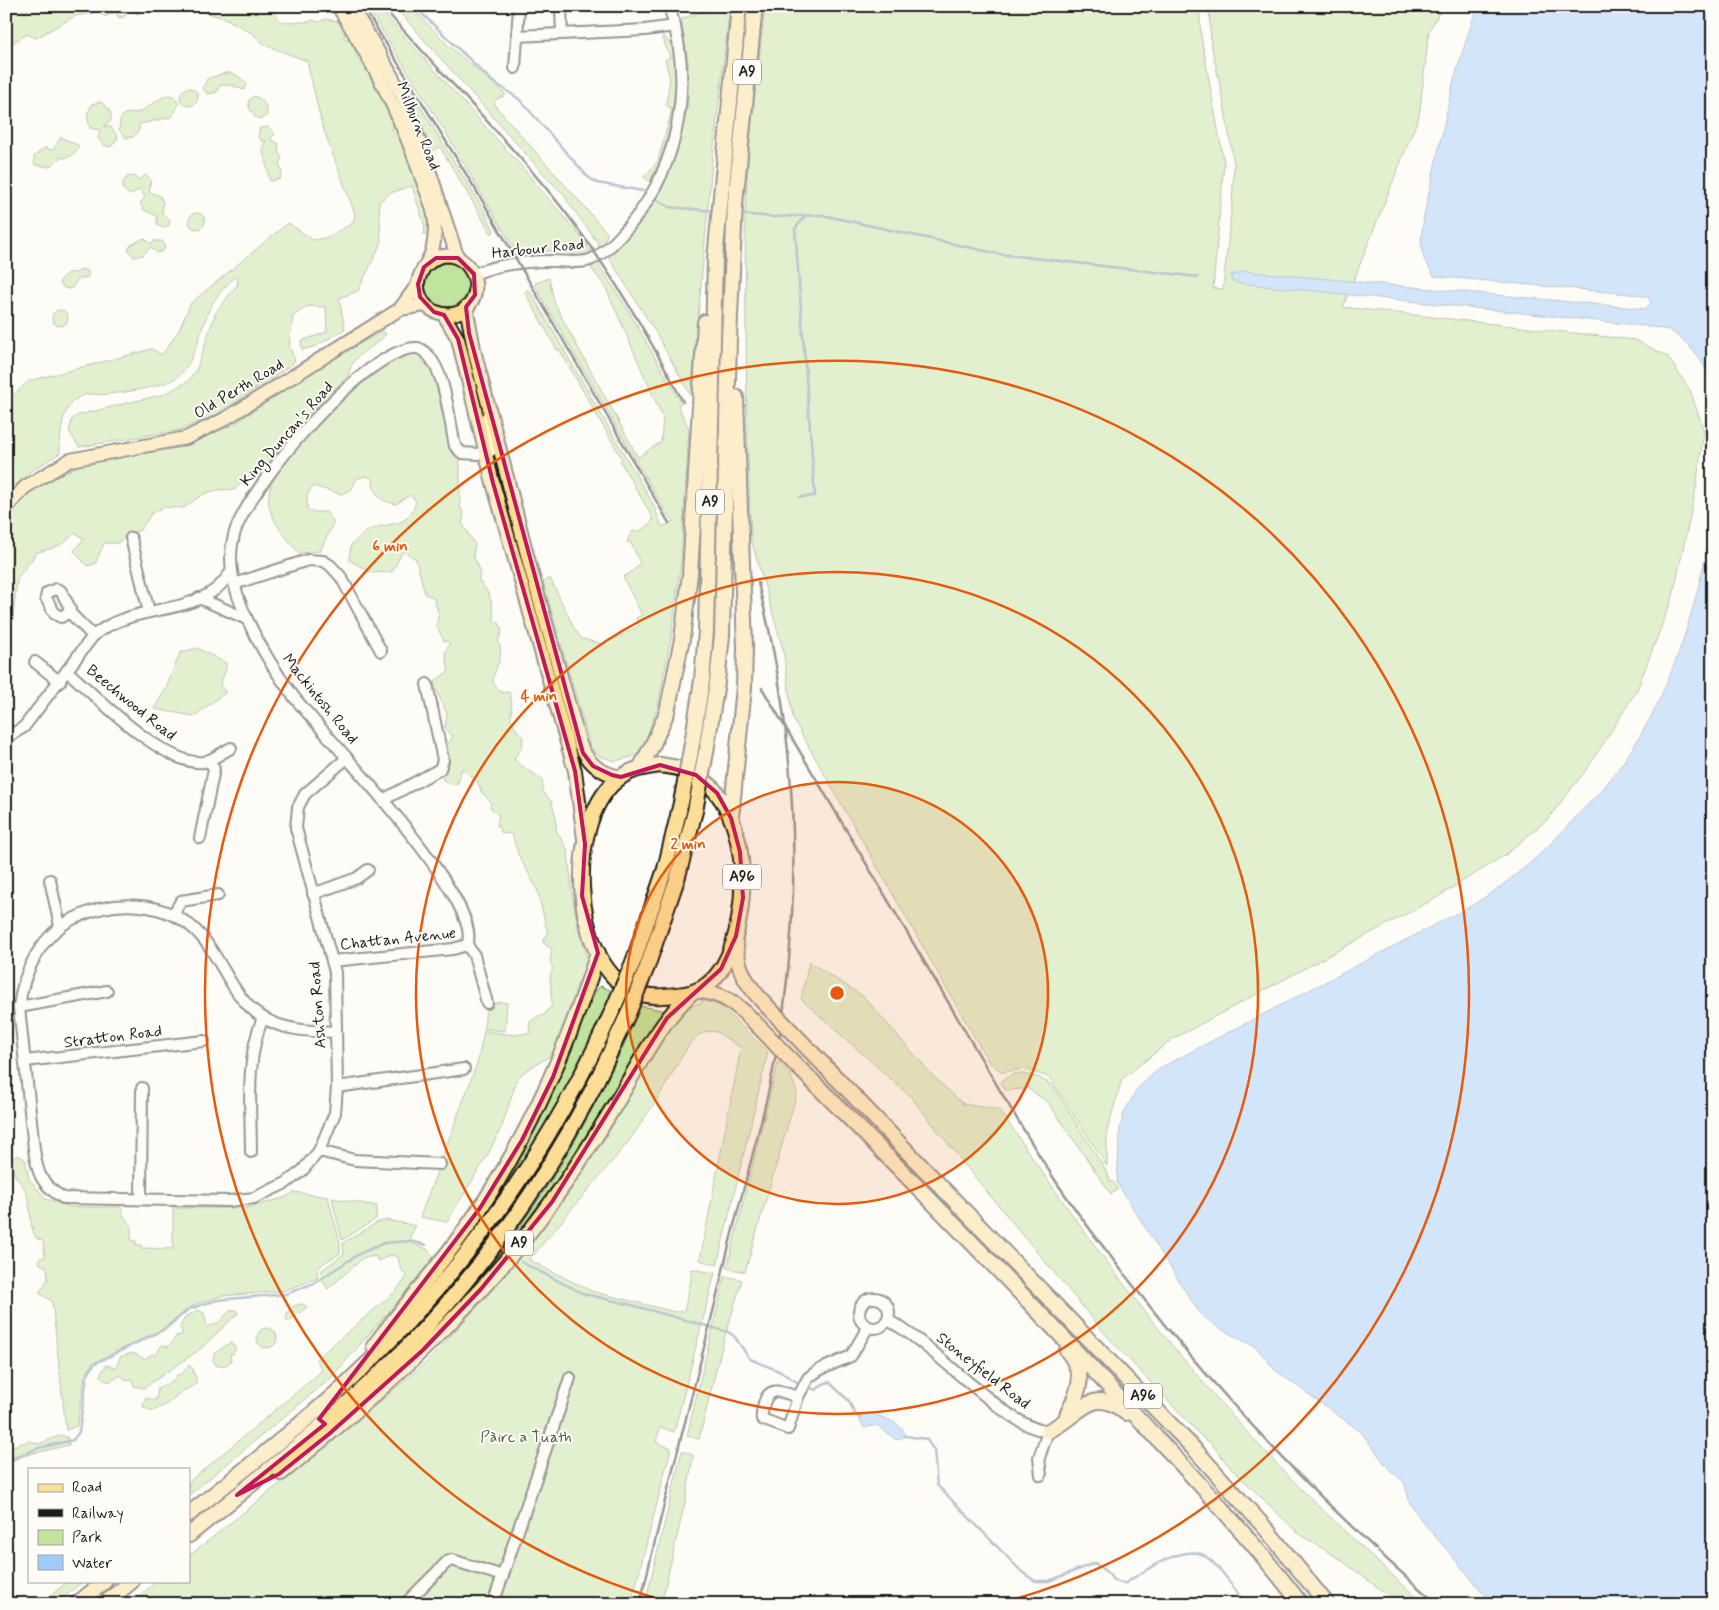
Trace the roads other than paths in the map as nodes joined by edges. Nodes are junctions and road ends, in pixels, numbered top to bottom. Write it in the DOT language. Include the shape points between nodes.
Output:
graph roads {
  1 [pos="338,6"];
  2 [pos="350,6"];
  3 [pos="519,6"];
  4 [pos="561,6"];
  5 [pos="669,6"];
  6 [pos="739,6"];
  7 [pos="755,6"];
  8 [pos="675,26"];
  9 [pos="562,34"];
  10 [pos="517,36"];
  11 [pos="516,68"];
  12 [pos="458,258"];
  13 [pos="715,259"];
  14 [pos="424,267"];
  15 [pos="474,274"];
  16 [pos="418,284"];
  17 [pos="425,305"];
  18 [pos="466,307"];
  19 [pos="400,309"];
  20 [pos="444,315"];
  21 [pos="729,339"];
  22 [pos="489,408"];
  23 [pos="486,453"];
  24 [pos="6,508"];
  25 [pos="131,538"];
  26 [pos="231,572"];
  27 [pos="234,584"];
  28 [pos="199,598"];
  29 [pos="69,612"];
  30 [pos="149,612"];
  31 [pos="247,619"];
  32 [pos="93,636"];
  33 [pos="381,651"];
  34 [pos="35,662"];
  35 [pos="67,672"];
  36 [pos="60,682"];
  37 [pos="427,684"];
  38 [pos="6,738"];
  39 [pos="231,748"];
  40 [pos="347,758"];
  41 [pos="209,760"];
  42 [pos="640,768"];
  43 [pos="620,777"];
  44 [pos="383,800"];
  45 [pos="731,818"];
  46 [pos="200,838"];
  47 [pos="585,844"];
  48 [pos="368,870"];
  49 [pos="50,880"];
  50 [pos="314,894"];
  51 [pos="218,895"];
  52 [pos="174,915"];
  53 [pos="60,926"];
  54 [pos="736,936"];
  55 [pos="467,945"];
  56 [pos="598,953"];
  57 [pos="332,961"];
  58 [pos="107,991"];
  59 [pos="693,992"];
  60 [pos="487,1003"];
  61 [pos="20,1007"];
  62 [pos="263,1018"];
  63 [pos="336,1032"];
  64 [pos="204,1041"];
  65 [pos="25,1062"];
  66 [pos="464,1069"];
  67 [pos="338,1087"];
  68 [pos="142,1088"];
  69 [pos="320,1151"];
  70 [pos="251,1152"];
  71 [pos="440,1164"];
  72 [pos="141,1199"];
  73 [pos="1027,1300"];
  74 [pos="850,1303"];
  75 [pos="861,1306"];
  76 [pos="887,1320"];
  77 [pos="868,1327"];
  78 [pos="570,1378"];
  79 [pos="343,1387"];
  80 [pos="802,1389"];
  81 [pos="1065,1420"];
  82 [pos="1048,1431"];
  83 [pos="1180,1463"];
  84 [pos="1041,1475"];
  85 [pos="237,1495"];
  86 [pos="190,1513"];
  87 [pos="190,1534"];
  88 [pos="503,1576"];
  89 [pos="104,1582"];
  90 [pos="131,1582"];
  91 [pos="77,1604"];
  92 [pos="104,1604"];
  93 [pos="405,1604"];
  94 [pos="493,1604"];
  95 [pos="1301,1604"];
  96 [pos="1327,1604"];
  1 -- 14 [label="main road, Millburn Road" via="395,106 429,198 435,223 432,252"];
  2 -- 12 [label="main road, Millburn Road" via="404,101"];
  3 -- 10 [label="street"];
  4 -- 9 [label="street"];
  5 -- 8 [label="street, Harbour Road"];
  6 -- 13 [label="highway, A9"];
  7 -- 21 [label="highway, A9" via="735,204"];
  8 -- 9 [label="street"];
  8 -- 15 [label="street, Harbour Road" via="682,80 677,128 662,175 632,222 613,244 587,261 508,264"];
  9 -- 10 [label="street"];
  10 -- 11 [label="street"];
  12 -- 14 [label="main road" via="436,258"];
  12 -- 15 [label="main road"];
  13 -- 42 [label="highway, A9" via="706,304 690,574 682,639 667,712"];
  13 -- 79 [label="highway, A9, bridge" via="702,680 681,803 665,869 634,960 576,1089 520,1180 462,1260 387,1344"];
  14 -- 16 [label="main road"];
  15 -- 18 [label="main road" via="474,295"];
  16 -- 17 [label="main road"];
  16 -- 19 [label="main road, Old Perth Road"];
  17 -- 19 [label="main road, Old Perth Road"];
  17 -- 20 [label="main road"];
  18 -- 20 [label="main road" via="457,313"];
  18 -- 22 [label="main road" via="469,333"];
  19 -- 24 [label="main road, Old Perth Road" via="225,419 186,438 70,460 25,487"];
  20 -- 23 [label="main road" via="458,339"];
  21 -- 45 [label="highway, A9" via="738,446 745,647"];
  21 -- 85 [label="highway, A9, bridge" via="722,635 717,682 706,752 678,876 648,967 628,1014 590,1095 564,1141 475,1270 365,1388"];
  22 -- 23 [label="street" via="486,424 492,448"];
  22 -- 43 [label="main road" via="580,744 593,766"];
  23 -- 26 [label="street, King Duncan's Road" via="469,455 455,446 441,378 434,360 418,348 406,348 359,378 326,406 264,482 239,520 231,550"];
  23 -- 47 [label="main road" via="575,771"];
  25 -- 30 [label="street"];
  26 -- 27 [label="street, King Duncan's Road"];
  26 -- 28 [label="street" via="212,592"];
  27 -- 31 [label="street, Mackintosh Road"];
  27 -- 33 [label="street" via="308,560 323,561 342,577"];
  28 -- 30 [label="street"];
  28 -- 31 [label="street"];
  29 -- 32 [label="street"];
  30 -- 32 [label="street" via="119,619"];
  31 -- 40 [label="street, Mackintosh Road" via="294,697"];
  32 -- 35 [label="street"];
  34 -- 36 [label="street"];
  35 -- 36 [label="street"];
  35 -- 41 [label="street, Beechwood Road" via="162,750 188,762"];
  36 -- 38 [label="street" via="24,727"];
  37 -- 44 [label="street" via="443,760 440,769"];
  39 -- 41 [label="street, Beechwood Road"];
  40 -- 44 [label="street, Mackintosh Road"];
  40 -- 50 [label="street, Ashton Road" via="305,794 298,807 296,828"];
  41 -- 46 [label="street" via="214,768"];
  42 -- 43 [label="highway, A96"];
  42 -- 45 [label="highway, A96" via="660,765 696,774 723,802"];
  43 -- 47 [label="highway, A96" via="597,804"];
  44 -- 55 [label="street, Mackintosh Road" via="438,870 467,926 470,939"];
  45 -- 54 [label="highway, A96" via="740,852 743,898"];
  47 -- 56 [label="highway, A96" via="582,896"];
  48 -- 50 [label="street" via="357,878"];
  49 -- 53 [label="street"];
  50 -- 57 [label="street, Ashton Road"];
  51 -- 52 [label="street" via="180,901"];
  52 -- 53 [label="street" via="164,910 128,904 90,910"];
  52 -- 62 [label="street" via="207,943 233,989"];
  53 -- 61 [label="street, Ashton Road" via="46,941 26,973"];
  54 -- 59 [label="highway, A96" via="721,969"];
  54 -- 96 [label="highway, A96, bridge" via="736,956 748,985 1197,1452"];
  55 -- 57 [label="street, Chattan Avenue"];
  55 -- 60 [label="street, Mackintosh Road" via="474,955"];
  56 -- 59 [label="highway, A96" via="616,979 645,996"];
  56 -- 79 [label="highway, A9" via="553,1077 522,1140 453,1246"];
  57 -- 63 [label="street, Ashton Road"];
  58 -- 61 [label="street"];
  59 -- 73 [label="highway, A96, bridge" via="714,993 728,998"];
  59 -- 85 [label="highway, A9" via="662,1025 594,1140 552,1202 481,1289 423,1350 336,1428 279,1474"];
  61 -- 65 [label="street, Ashton Road"];
  62 -- 63 [label="street" via="288,1028"];
  62 -- 70 [label="street" via="252,1058"];
  63 -- 67 [label="street, Ashton Road"];
  64 -- 65 [label="street, Stratton Road"];
  65 -- 72 [label="street, Ashton Road" via="36,1165 48,1189 63,1198"];
  66 -- 67 [label="street"];
  67 -- 69 [label="street, Ashton Road" via="335,1113"];
  68 -- 72 [label="street"];
  69 -- 71 [label="street" via="355,1160"];
  69 -- 72 [label="street, Ashton Road" via="286,1183 254,1198 229,1201"];
  73 -- 81 [label="highway" via="1078,1370 1080,1390"];
  73 -- 83 [label="highway, A96"];
  74 -- 75 [label="street"];
  75 -- 76 [label="street" via="879,1296 888,1308"];
  75 -- 77 [label="street" via="861,1320"];
  76 -- 77 [label="street" via="877,1328"];
  76 -- 82 [label="street, Stoneyfield Road" via="920,1340 983,1395 1009,1413 1035,1428"];
  77 -- 80 [label="street" via="851,1356 814,1373"];
  78 -- 88 [label="street"];
  79 -- 86 [label="highway, A9"];
  81 -- 82 [label="highway"];
  81 -- 83 [label="highway" via="1087,1404 1098,1401 1112,1403"];
  82 -- 84 [label="street" via="1039,1458"];
  83 -- 95 [label="highway, A96"];
  85 -- 87 [label="highway, A9"];
  88 -- 93 [label="street" via="452,1560"];
  88 -- 94 [label="street"];
  89 -- 91 [label="highway"];
  90 -- 92 [label="highway"];
}
